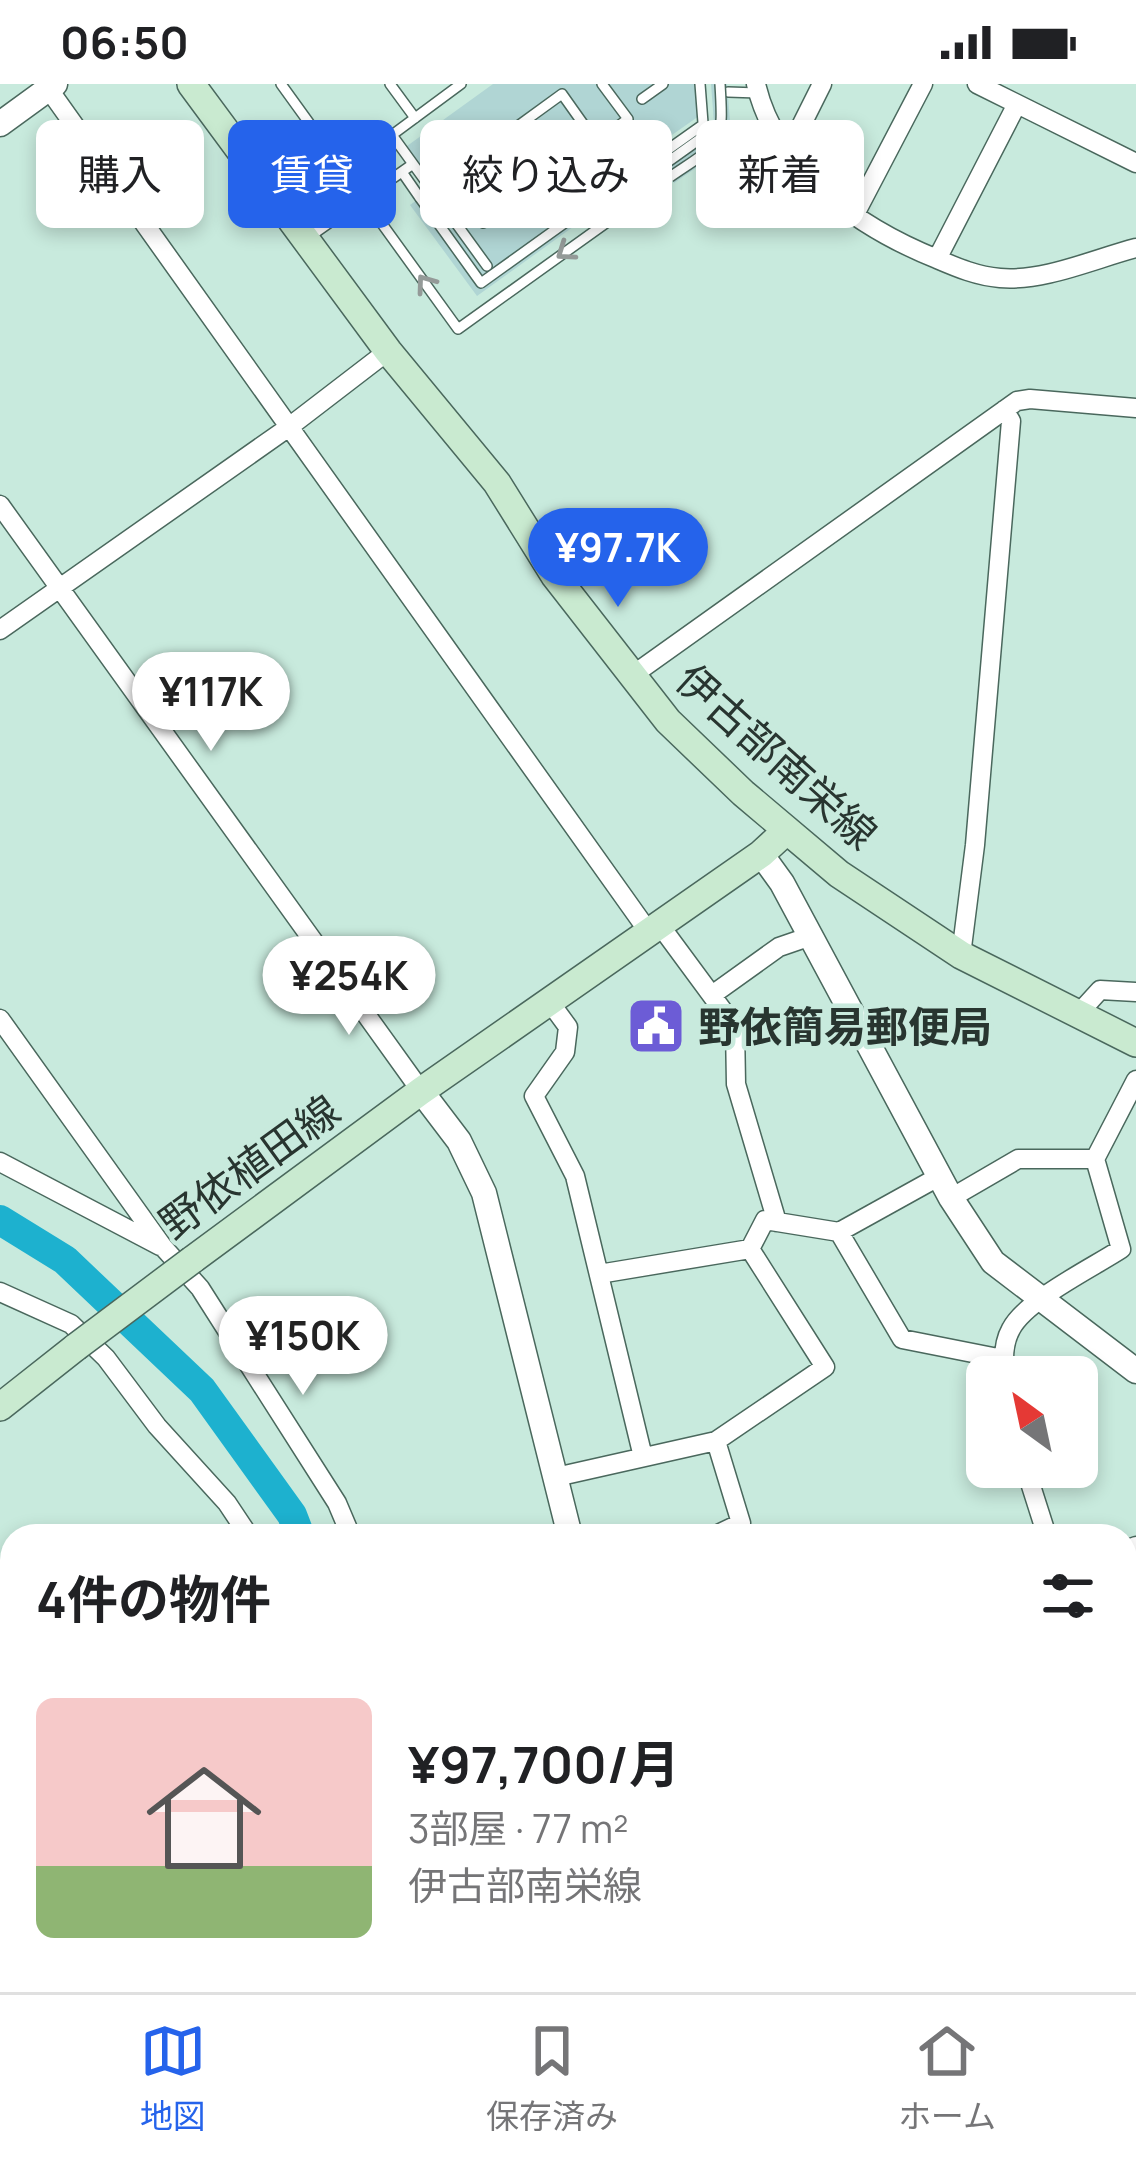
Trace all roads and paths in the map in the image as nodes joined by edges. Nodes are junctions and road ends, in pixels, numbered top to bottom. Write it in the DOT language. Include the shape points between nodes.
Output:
graph roads {
  1 [pos="191,84"];
  2 [pos="281,84"];
  3 [pos="390,84"];
  4 [pos="461,84"];
  5 [pos="602,84"];
  6 [pos="663,84"];
  7 [pos="822,84"];
  8 [pos="923,84"];
  9 [pos="976,84"];
  10 [pos="49,86"];
  11 [pos="757,88"];
  12 [pos="564,89"];
  13 [pos="712,89"];
  14 [pos="642,99"];
  15 [pos="1017,104"];
  16 [pos="415,118"];
  17 [pos="307,120"];
  18 [pos="523,120"];
  19 [pos="583,120"];
  20 [pos="627,120"];
  21 [pos="705,120"];
  22 [pos="770,120"];
  23 [pos="804,120"];
  24 [pos="0,124"];
  25 [pos="396,132"];
  26 [pos="396,141"];
  27 [pos="1136,163"];
  28 [pos="413,164"];
  29 [pos="402,172"];
  30 [pos="396,176"];
  31 [pos="672,176"];
  32 [pos="864,197"];
  33 [pos="420,198"];
  34 [pos="864,222"];
  35 [pos="322,228"];
  36 [pos="386,228"];
  37 [pos="442,228"];
  38 [pos="558,228"];
  39 [pos="599,228"];
  40 [pos="304,241"];
  41 [pos="1136,248"];
  42 [pos="938,259"];
  43 [pos="487,266"];
  44 [pos="498,281"];
  45 [pos="507,293"];
  46 [pos="388,351"];
  47 [pos="1136,408"];
  48 [pos="1004,410"];
  49 [pos="289,427"];
  50 [pos="0,505"];
  51 [pos="59,587"];
  52 [pos="0,630"];
  53 [pos="630,676"];
  54 [pos="786,831"];
  55 [pos="761,854"];
  56 [pos="653,928"];
  57 [pos="811,937"];
  58 [pos="961,955"];
  59 [pos="1136,992"];
  60 [pos="712,995"];
  61 [pos="549,1001"];
  62 [pos="1079,1013"];
  63 [pos="0,1019"];
  64 [pos="1136,1043"];
  65 [pos="1136,1080"];
  66 [pos="421,1091"];
  67 [pos="1095,1160"];
  68 [pos="0,1162"];
  69 [pos="946,1187"];
  70 [pos="777,1222"];
  71 [pos="839,1232"];
  72 [pos="163,1247"];
  73 [pos="1129,1248"];
  74 [pos="750,1249"];
  75 [pos="598,1274"];
  76 [pos="0,1292"];
  77 [pos="1041,1301"];
  78 [pos="1006,1356"];
  79 [pos="966,1357"];
  80 [pos="1136,1371"];
  81 [pos="0,1407"];
  82 [pos="716,1441"];
  83 [pos="643,1457"];
  84 [pos="556,1477"];
  85 [pos="1032,1488"];
  86 [pos="241,1524"];
  87 [pos="346,1524"];
  88 [pos="567,1524"];
  89 [pos="739,1524"];
  90 [pos="1043,1524"];
  1 -- 40 [label="main road, 伊古部南栄線"];
  2 -- 17 [label="lane"];
  3 -- 16 [label="lane"];
  4 -- 16 [label="lane"];
  5 -- 20 [label="lane"];
  6 -- 14 [label="lane"];
  7 -- 23 [label="street"];
  8 -- 32 [label="street"];
  9 -- 15 [label="street"];
  10 -- 24 [label="street"];
  10 -- 49 [label="street"];
  11 -- 13 [label="lane"];
  11 -- 22 [label="street"];
  12 -- 18 [label="lane"];
  12 -- 19 [label="lane"];
  13 -- 21 [label="lane"];
  13 -- 31 [label="lane, bridge" via="723,127 718,144"];
  15 -- 27 [label="street"];
  15 -- 42 [label="street"];
  16 -- 25 [label="lane"];
  26 -- 28 [label="lane"];
  28 -- 29 [label="lane"];
  28 -- 43 [label="lane"];
  29 -- 30 [label="lane"];
  29 -- 33 [label="lane, bridge"];
  34 -- 42 [label="street"];
  35 -- 40 [label="lane"];
  45 -- 36 [label="lane, one-way" via="458,328"];
  37 -- 38 [label="lane, bridge" via="481,283"];
  39 -- 45 [label="lane, one-way"];
  40 -- 46 [label="main road, 伊古部南栄線"];
  41 -- 42 [label="street" via="1004,279"];
  44 -- 45 [label="lane"];
  46 -- 49 [label="street"];
  46 -- 53 [label="main road, 伊古部南栄線" via="497,482"];
  47 -- 48 [label="street" via="1030,398"];
  48 -- 53 [label="street"];
  48 -- 58 [label="street" via="1011,421"];
  49 -- 51 [label="street"];
  49 -- 56 [label="street"];
  50 -- 51 [label="street"];
  51 -- 52 [label="street"];
  51 -- 66 [label="street"];
  53 -- 54 [label="main road, 伊古部南栄線"];
  54 -- 55 [label="main road, 野依植田線"];
  54 -- 58 [label="main road, 伊古部南栄線"];
  55 -- 56 [label="main road, 野依植田線"];
  55 -- 57 [label="street"];
  56 -- 60 [label="street"];
  56 -- 61 [label="main road, 野依植田線"];
  57 -- 60 [label="street" via="778,947"];
  57 -- 69 [label="street"];
  58 -- 62 [label="main road, 伊古部南栄線"];
  59 -- 62 [label="street" via="1100,990"];
  60 -- 70 [label="street" via="735,1027 736,1084"];
  61 -- 66 [label="main road, 野依植田線"];
  61 -- 75 [label="street" via="568,1028 565,1052 534,1096 575,1176"];
  62 -- 64 [label="main road, 伊古部南栄線"];
  63 -- 72 [label="street"];
  65 -- 67 [label="street"];
  66 -- 81 [label="main road, 野依植田線, bridge"];
  66 -- 84 [label="street" via="484,1192"];
  67 -- 69 [label="street" via="1018,1159"];
  67 -- 73 [label="street"];
  68 -- 72 [label="street"];
  69 -- 71 [label="street"];
  69 -- 77 [label="street" via="993,1262"];
  70 -- 71 [label="street"];
  70 -- 74 [label="street" via="765,1220"];
  71 -- 79 [label="street" via="902,1339"];
  72 -- 87 [label="street" via="200,1288"];
  73 -- 77 [label="street"];
  74 -- 75 [label="street"];
  74 -- 82 [label="street" via="825,1367"];
  75 -- 83 [label="street"];
  76 -- 86 [label="street" via="71,1324"];
  77 -- 78 [label="street" via="1010,1330"];
  77 -- 80 [label="street"];
  82 -- 83 [label="street"];
  82 -- 89 [label="street"];
  83 -- 84 [label="street"];
  84 -- 88 [label="street"];
  85 -- 90 [label="street"];
}
